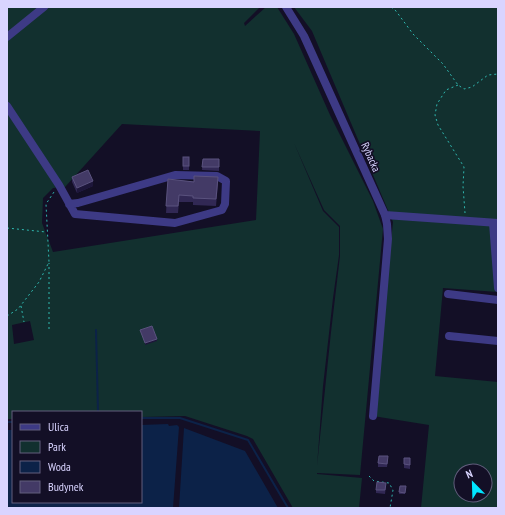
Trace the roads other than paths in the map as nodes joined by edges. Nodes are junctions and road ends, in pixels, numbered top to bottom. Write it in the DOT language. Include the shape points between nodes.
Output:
graph roads {
  1 [pos="44,7"];
  2 [pos="286,7"];
  3 [pos="7,37"];
  4 [pos="7,106"];
  5 [pos="70,204"];
  6 [pos="385,215"];
  7 [pos="496,223"];
  8 [pos="498,288"];
  9 [pos="448,294"];
  10 [pos="498,300"];
  11 [pos="449,336"];
  12 [pos="498,341"];
  13 [pos="374,416"];
  1 -- 3 [label="street"];
  2 -- 6 [label="street, Rybacka" via="304,36"];
  4 -- 5 [label="street"];
  5 -- 5 [label="street" via="75,214 175,223 222,210 225,204 226,181 217,176 175,175"];
  6 -- 7 [label="street"];
  6 -- 13 [label="street, Rybacka" via="388,239"];
  7 -- 8 [label="street"];
  9 -- 10 [label="street"];
  11 -- 12 [label="street"];
}
